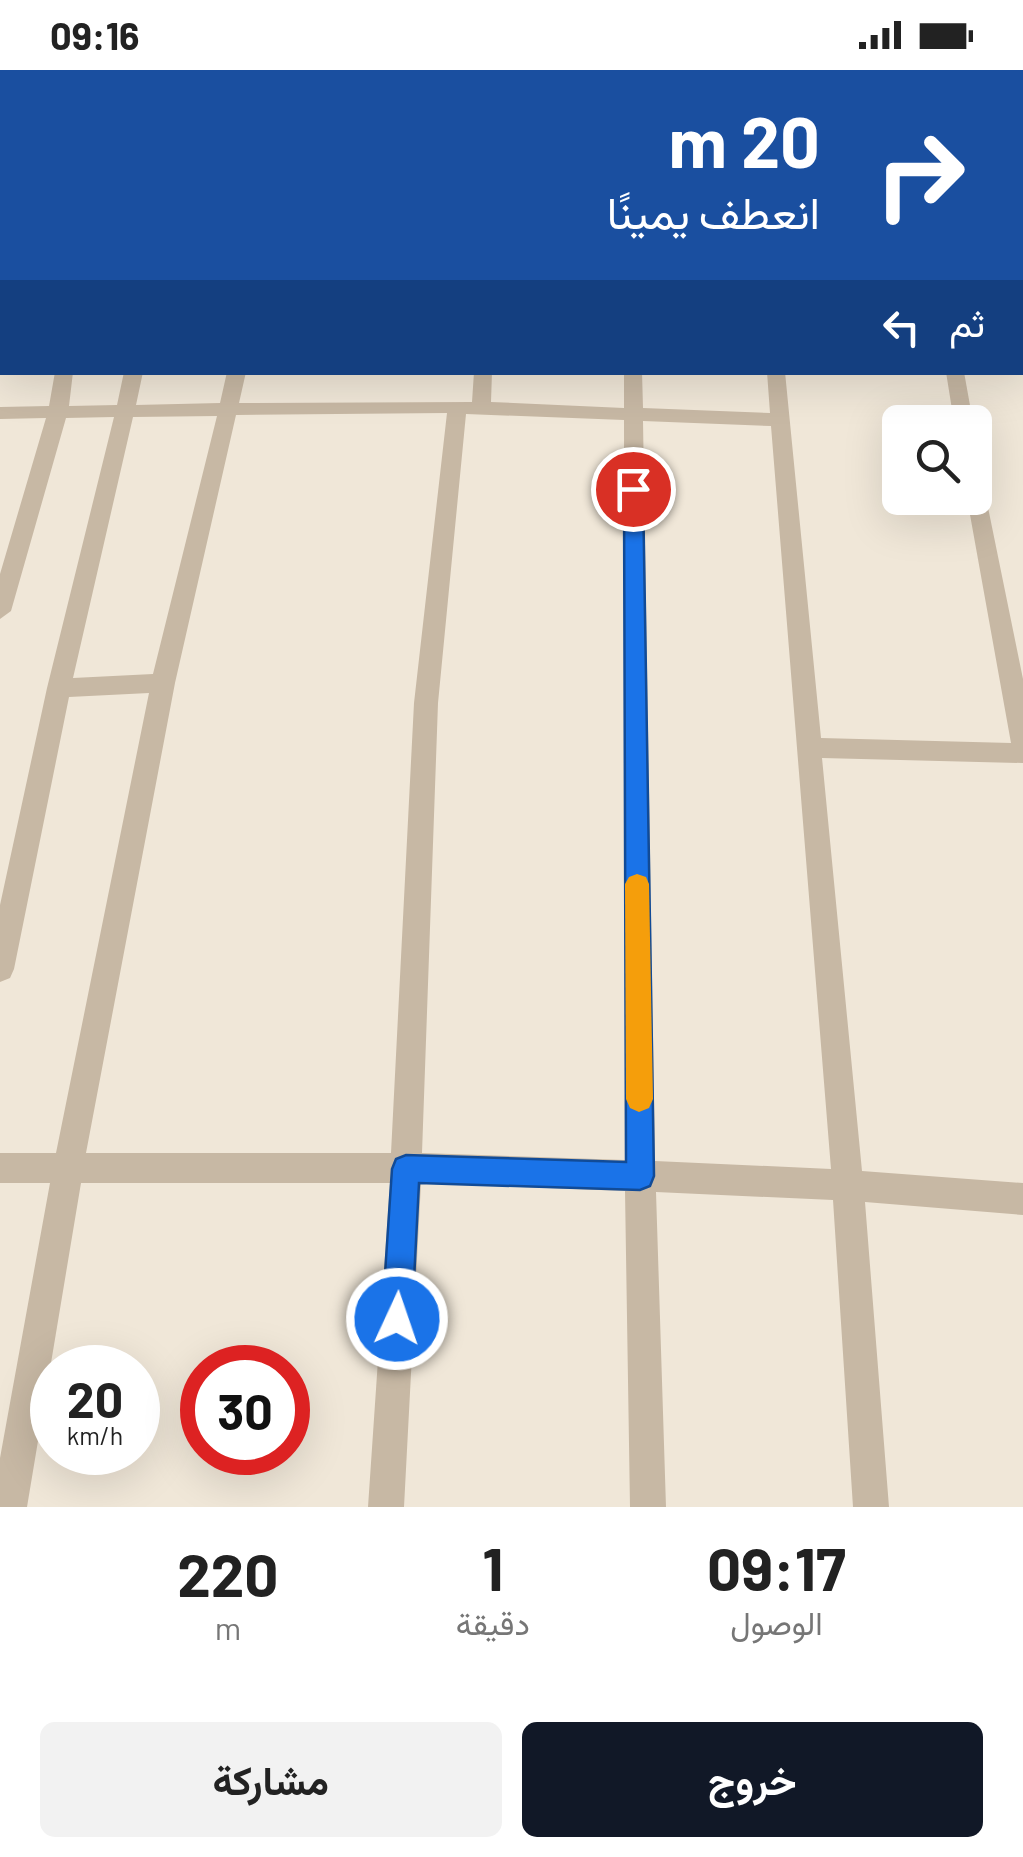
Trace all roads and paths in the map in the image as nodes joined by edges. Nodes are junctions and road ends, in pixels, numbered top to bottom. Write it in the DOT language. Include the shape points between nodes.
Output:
graph roads {
  1 [pos="64,375"];
  2 [pos="133,375"];
  3 [pos="237,375"];
  4 [pos="483,375"];
  5 [pos="633,375"];
  6 [pos="776,375"];
  7 [pos="956,375"];
  8 [pos="961,405"];
  9 [pos="469,407"];
  10 [pos="231,409"];
  11 [pos="127,411"];
  12 [pos="0,412"];
  13 [pos="58,412"];
  14 [pos="633,413"];
  15 [pos="781,420"];
  16 [pos="981,515"];
  17 [pos="0,611"];
  18 [pos="163,683"];
  19 [pos="58,688"];
  20 [pos="1023,742"];
  21 [pos="810,748"];
  22 [pos="1023,753"];
  23 [pos="0,969"];
  24 [pos="0,1168"];
  25 [pos="68,1168"];
  26 [pos="406,1169"];
  27 [pos="640,1176"];
  28 [pos="848,1186"];
  29 [pos="1023,1199"];
  30 [pos="9,1507"];
  31 [pos="386,1507"];
  32 [pos="648,1507"];
  33 [pos="871,1507"];
  1 -- 13 [label="street"];
  2 -- 11 [label="street"];
  3 -- 10 [label="street"];
  4 -- 9 [label="street"];
  5 -- 14 [label="street"];
  6 -- 15 [label="street"];
  7 -- 8 [label="street"];
  9 -- 10 [label="street"];
  9 -- 14 [label="street"];
  9 -- 26 [label="street" via="426,704"];
  10 -- 11 [label="street"];
  10 -- 18 [label="street"];
  11 -- 13 [label="street"];
  11 -- 19 [label="street"];
  12 -- 13 [label="street"];
  13 -- 17 [label="street"];
  14 -- 15 [label="street"];
  14 -- 27 [label="street"];
  15 -- 21 [label="street"];
  16 -- 20 [label="street"];
  18 -- 19 [label="street"];
  18 -- 25 [label="street"];
  19 -- 23 [label="street"];
  21 -- 22 [label="street"];
  21 -- 28 [label="street"];
  24 -- 25 [label="street"];
  25 -- 26 [label="street"];
  25 -- 30 [label="street"];
  26 -- 27 [label="street"];
  26 -- 31 [label="street"];
  27 -- 28 [label="street"];
  27 -- 32 [label="street"];
  28 -- 29 [label="street"];
  28 -- 33 [label="street"];
}
